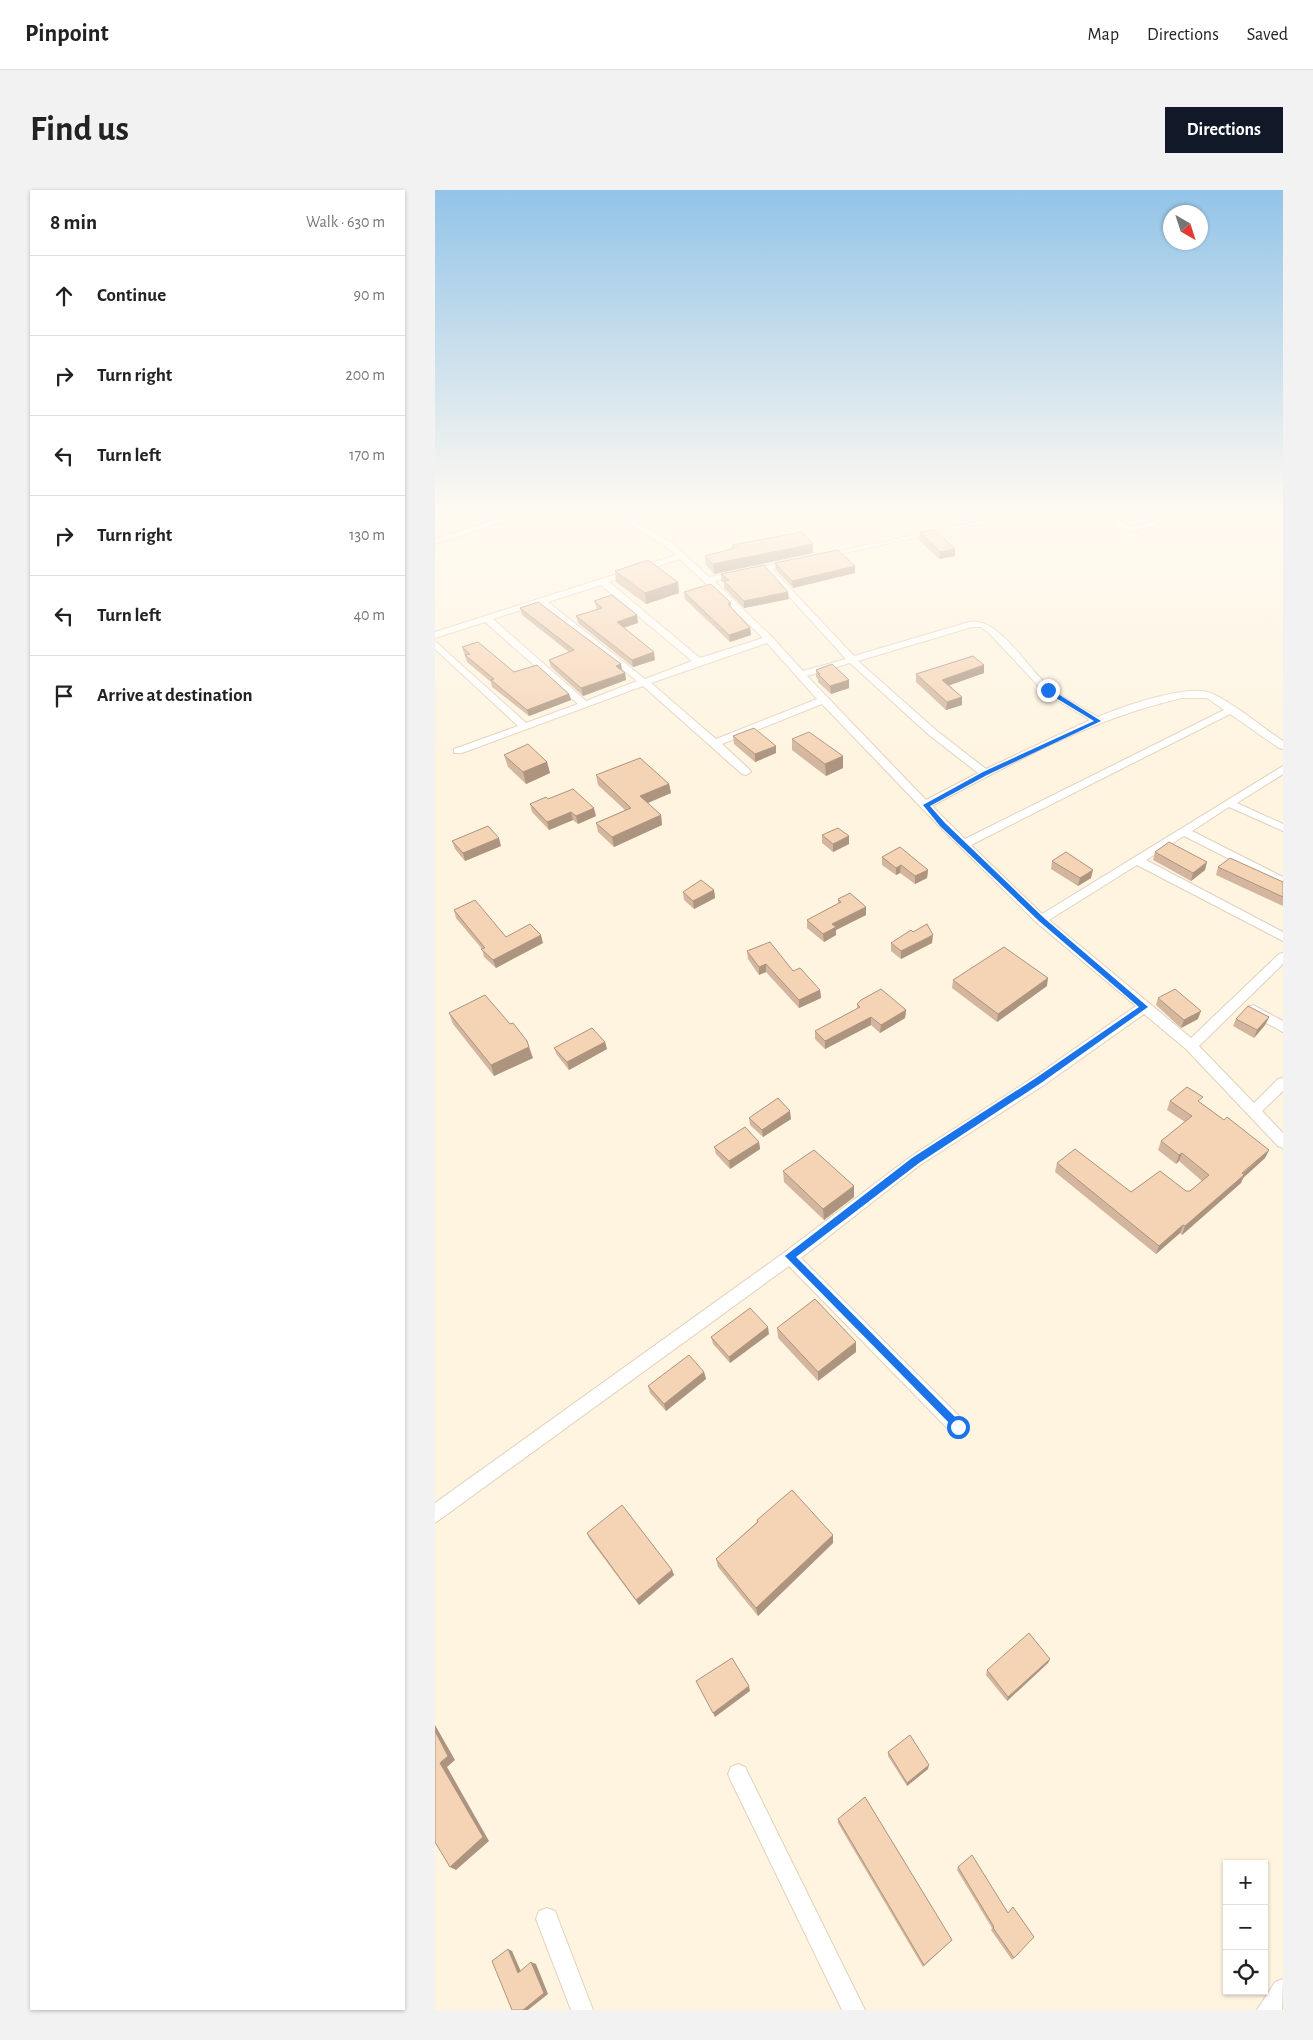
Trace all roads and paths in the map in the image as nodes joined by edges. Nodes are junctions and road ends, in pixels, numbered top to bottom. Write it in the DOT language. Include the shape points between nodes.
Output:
graph roads {
  1 [pos="569,592"];
  2 [pos="615,592"];
  3 [pos="720,592"];
  4 [pos="789,592"];
  5 [pos="542,601"];
  6 [pos="486,618"];
  7 [pos="435,635"];
  8 [pos="769,639"];
  9 [pos="435,644"];
  10 [pos="851,659"];
  11 [pos="699,662"];
  12 [pos="801,675"];
  13 [pos="644,682"];
  14 [pos="823,700"];
  15 [pos="585,705"];
  16 [pos="1231,710"];
  17 [pos="1098,721"];
  18 [pos="525,727"];
  19 [pos="715,743"];
  20 [pos="1283,746"];
  21 [pos="458,751"];
  22 [pos="1283,769"];
  23 [pos="746,772"];
  24 [pos="985,774"];
  25 [pos="1229,803"];
  26 [pos="927,805"];
  27 [pos="1283,828"];
  28 [pos="1183,831"];
  29 [pos="963,844"];
  30 [pos="1137,860"];
  31 [pos="1283,882"];
  32 [pos="1041,920"];
  33 [pos="1283,937"];
  34 [pos="1283,957"];
  35 [pos="1237,1002"];
  36 [pos="1144,1007"];
  37 [pos="1283,1027"];
  38 [pos="1191,1046"];
  39 [pos="1283,1083"];
  40 [pos="1254,1112"];
  41 [pos="1283,1142"];
  42 [pos="790,1256"];
  43 [pos="958,1427"];
  44 [pos="435,1514"];
  45 [pos="738,1774"];
  46 [pos="547,1919"];
  47 [pos="1283,1990"];
  48 [pos="582,2010"];
  49 [pos="854,2010"];
  50 [pos="1268,2010"];
  1 -- 5 [label="street"];
  2 -- 11 [label="street"];
  3 -- 8 [label="street"];
  4 -- 10 [label="street"];
  5 -- 6 [label="street"];
  5 -- 13 [label="street"];
  6 -- 7 [label="street"];
  6 -- 15 [label="street"];
  8 -- 11 [label="street"];
  8 -- 12 [label="street"];
  9 -- 18 [label="street"];
  10 -- 12 [label="street"];
  10 -- 17 [label="street" via="972,624 983,625 992,630 1048,690"];
  10 -- 24 [label="street" via="933,733"];
  11 -- 13 [label="street"];
  12 -- 14 [label="street"];
  13 -- 15 [label="street"];
  13 -- 19 [label="street"];
  14 -- 19 [label="street"];
  14 -- 26 [label="street"];
  15 -- 18 [label="street"];
  16 -- 17 [label="street" via="1209,695 1197,692 1154,699"];
  16 -- 20 [label="street"];
  16 -- 29 [label="street"];
  17 -- 24 [label="street"];
  18 -- 21 [label="street"];
  19 -- 23 [label="street"];
  22 -- 25 [label="street"];
  24 -- 26 [label="street"];
  25 -- 27 [label="street"];
  25 -- 28 [label="street"];
  26 -- 29 [label="street"];
  28 -- 30 [label="street"];
  28 -- 31 [label="street"];
  29 -- 32 [label="street"];
  30 -- 32 [label="street"];
  30 -- 33 [label="street"];
  32 -- 36 [label="street"];
  34 -- 35 [label="street"];
  35 -- 37 [label="street"];
  35 -- 38 [label="street"];
  36 -- 38 [label="street"];
  36 -- 42 [label="street" via="1039,1081 915,1160"];
  38 -- 40 [label="street"];
  39 -- 40 [label="street"];
  40 -- 41 [label="street"];
  42 -- 43 [label="street"];
  42 -- 44 [label="street"];
  45 -- 49 [label="street"];
  46 -- 48 [label="street"];
  47 -- 50 [label="street"];
}
